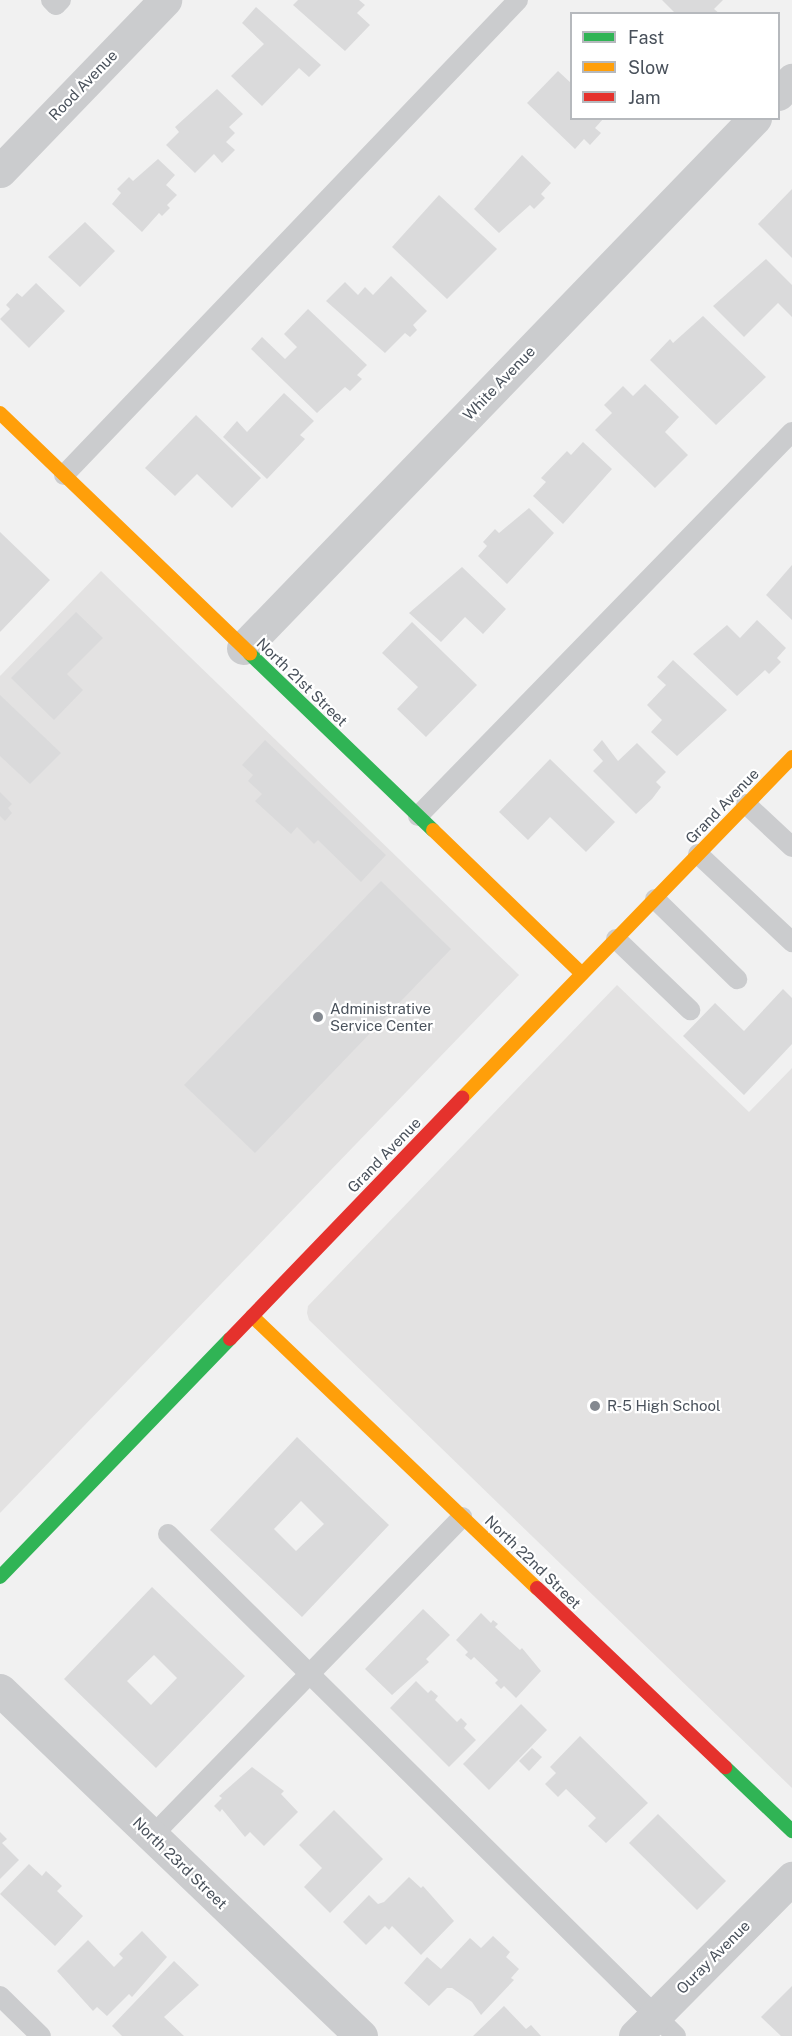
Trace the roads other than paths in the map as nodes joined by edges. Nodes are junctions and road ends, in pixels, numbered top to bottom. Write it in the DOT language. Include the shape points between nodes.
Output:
graph roads {
  1 [pos="51,0"];
  2 [pos="61,0"];
  3 [pos="518,0"];
  4 [pos="162,1"];
  5 [pos="792,80"];
  6 [pos="780,92"];
  7 [pos="753,120"];
  8 [pos="0,171"];
  9 [pos="0,413"];
  10 [pos="792,432"];
  11 [pos="64,475"];
  12 [pos="243,648"];
  13 [pos="792,756"];
  14 [pos="746,804"];
  15 [pos="418,816"];
  16 [pos="792,847"];
  17 [pos="698,854"];
  18 [pos="654,899"];
  19 [pos="616,939"];
  20 [pos="792,942"];
  21 [pos="582,974"];
  22 [pos="737,979"];
  23 [pos="690,1010"];
  24 [pos="252,1316"];
  25 [pos="462,1517"];
  26 [pos="168,1534"];
  27 [pos="0,1577"];
  28 [pos="309,1675"];
  29 [pos="0,1690"];
  30 [pos="792,1831"];
  31 [pos="152,1836"];
  32 [pos="792,1878"];
  33 [pos="0,1996"];
  34 [pos="655,2029"];
  35 [pos="41,2036"];
  36 [pos="361,2036"];
  1 -- 2 [label="lane" via="56,5"];
  3 -- 11 [label="lane"];
  4 -- 8 [label="street, Rood Avenue"];
  5 -- 6 [label="street"];
  7 -- 12 [label="street, White Avenue"];
  9 -- 11 [label="street, North 21st Street"];
  10 -- 15 [label="lane"];
  11 -- 12 [label="street, North 21st Street"];
  12 -- 15 [label="street, North 21st Street"];
  13 -- 14 [label="street, Grand Avenue"];
  14 -- 16 [label="lane"];
  14 -- 17 [label="street, Grand Avenue"];
  15 -- 21 [label="street, North 21st Street"];
  17 -- 18 [label="street, Grand Avenue"];
  17 -- 20 [label="lane"];
  18 -- 19 [label="street, Grand Avenue"];
  18 -- 22 [label="lane"];
  19 -- 21 [label="street, Grand Avenue"];
  19 -- 23 [label="lane"];
  21 -- 24 [label="street, Grand Avenue"];
  24 -- 25 [label="street, North 22nd Street"];
  24 -- 27 [label="street, Grand Avenue"];
  25 -- 28 [label="lane"];
  25 -- 30 [label="street, North 22nd Street"];
  26 -- 28 [label="lane"];
  28 -- 31 [label="lane"];
  28 -- 34 [label="lane"];
  29 -- 31 [label="street, North 23rd Street"];
  31 -- 36 [label="street, North 23rd Street"];
  32 -- 34 [label="street, Ouray Avenue"];
  33 -- 35 [label="lane"];
}
